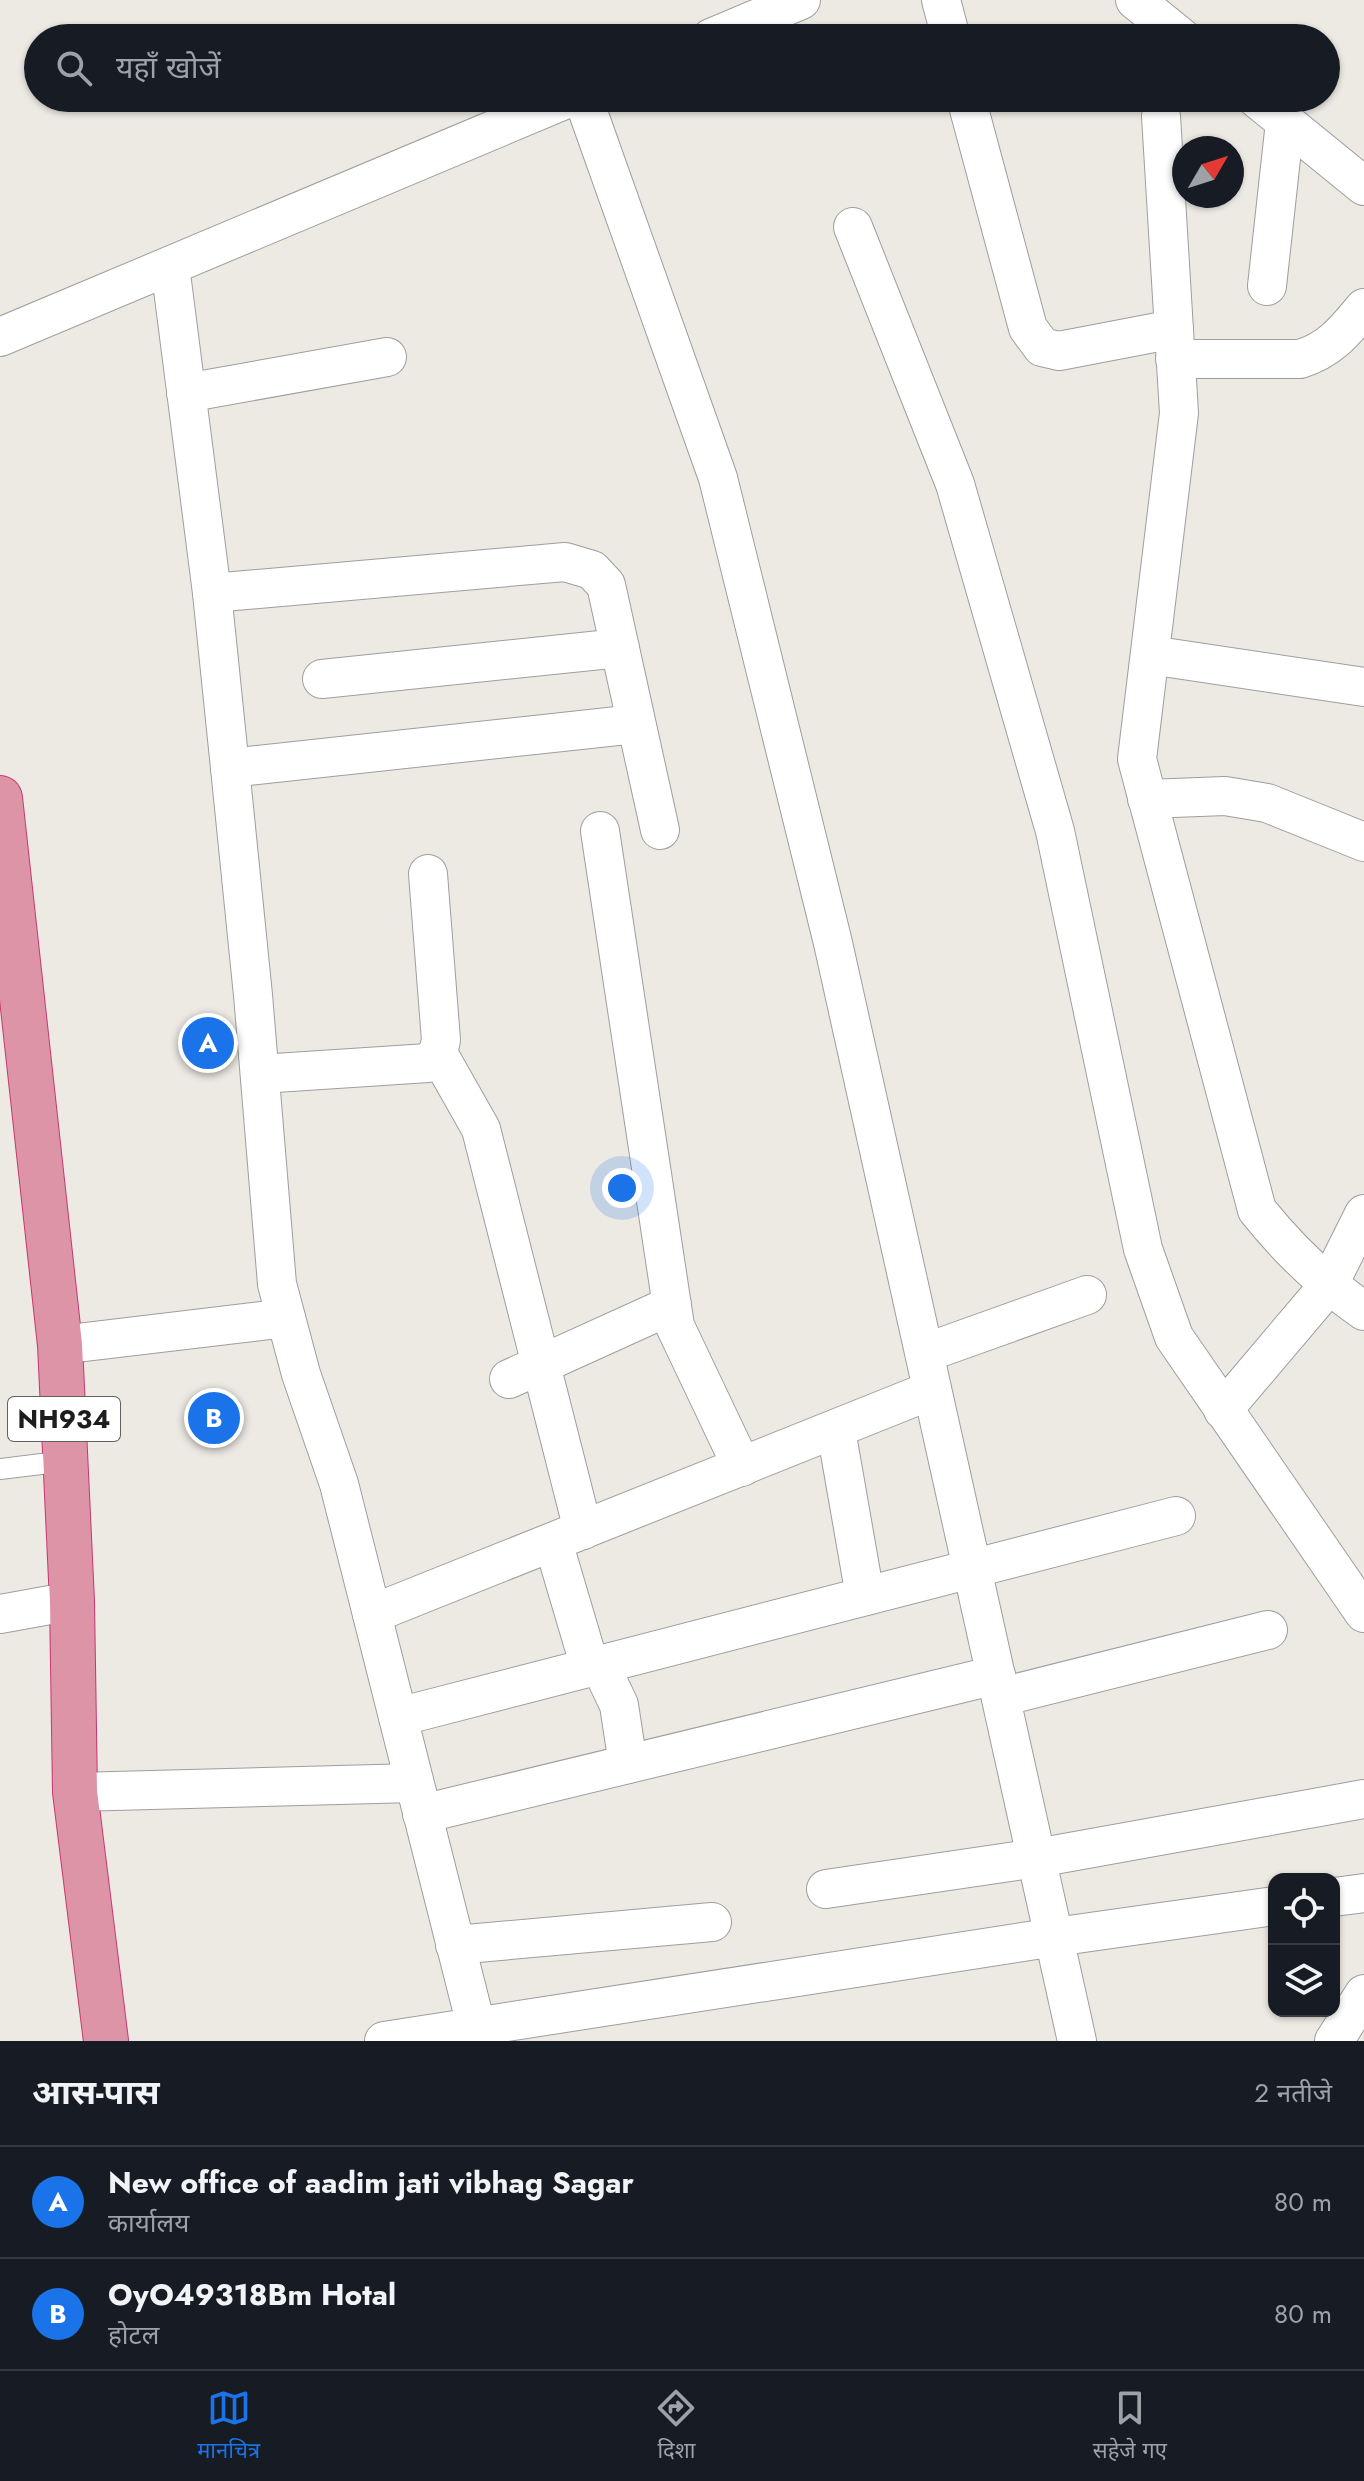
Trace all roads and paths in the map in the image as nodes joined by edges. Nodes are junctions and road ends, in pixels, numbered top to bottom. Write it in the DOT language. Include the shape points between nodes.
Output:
graph roads {
  1 [pos="801,0"];
  2 [pos="941,0"];
  3 [pos="1135,0"];
  4 [pos="744,24"];
  5 [pos="947,24"];
  6 [pos="1165,24"];
  7 [pos="536,112"];
  8 [pos="588,112"];
  9 [pos="970,112"];
  10 [pos="1273,112"];
  11 [pos="1161,116"];
  12 [pos="1285,122"];
  13 [pos="1364,186"];
  14 [pos="853,227"];
  15 [pos="170,266"];
  16 [pos="1267,286"];
  17 [pos="1364,308"];
  18 [pos="0,337"];
  19 [pos="1175,344"];
  20 [pos="387,357"];
  21 [pos="186,393"];
  22 [pos="212,593"];
  23 [pos="620,648"];
  24 [pos="1150,655"];
  25 [pos="322,679"];
  26 [pos="1364,687"];
  27 [pos="636,724"];
  28 [pos="230,768"];
  29 [pos="0,798"];
  30 [pos="1147,799"];
  31 [pos="660,830"];
  32 [pos="600,831"];
  33 [pos="1364,842"];
  34 [pos="428,874"];
  35 [pos="438,1053"];
  36 [pos="260,1074"];
  37 [pos="1364,1214"];
  38 [pos="1328,1286"];
  39 [pos="1087,1295"];
  40 [pos="672,1305"];
  41 [pos="1364,1311"];
  42 [pos="286,1318"];
  43 [pos="60,1345"];
  44 [pos="525,1371"];
  45 [pos="928,1372"];
  46 [pos="1223,1410"];
  47 [pos="836,1430"];
  48 [pos="66,1461"];
  49 [pos="742,1467"];
  50 [pos="0,1469"];
  51 [pos="1176,1516"];
  52 [pos="568,1536"];
  53 [pos="972,1568"];
  54 [pos="865,1596"];
  55 [pos="72,1601"];
  56 [pos="1364,1613"];
  57 [pos="0,1614"];
  58 [pos="372,1614"];
  59 [pos="1268,1630"];
  60 [pos="590,1667"];
  61 [pos="998,1686"];
  62 [pos="398,1717"];
  63 [pos="628,1764"];
  64 [pos="75,1792"];
  65 [pos="418,1799"];
  66 [pos="1364,1799"];
  67 [pos="1037,1858"];
  68 [pos="826,1889"];
  69 [pos="1364,1893"];
  70 [pos="1340,1896"];
  71 [pos="1268,1907"];
  72 [pos="712,1922"];
  73 [pos="1055,1937"];
  74 [pos="455,1945"];
  75 [pos="1364,1994"];
  76 [pos="479,2034"];
  77 [pos="106,2041"];
  78 [pos="384,2041"];
  79 [pos="1077,2041"];
  80 [pos="1334,2041"];
  1 -- 4 [label="street"];
  2 -- 5 [label="street"];
  3 -- 6 [label="street"];
  7 -- 15 [label="street"];
  8 -- 45 [label="street" via="718,478 833,943"];
  9 -- 19 [label="street" via="1028,328 1042,347 1059,351"];
  10 -- 12 [label="street"];
  11 -- 19 [label="street"];
  12 -- 13 [label="street"];
  12 -- 16 [label="street"];
  14 -- 46 [label="street" via="955,484 1051,816 1143,1249 1174,1337"];
  15 -- 18 [label="street"];
  15 -- 21 [label="street"];
  17 -- 19 [label="street" via="1340,338 1300,359"];
  19 -- 24 [label="street" via="1179,413"];
  20 -- 21 [label="street"];
  21 -- 22 [label="street"];
  22 -- 23 [label="street" via="565,562 592,570 606,585"];
  22 -- 28 [label="street"];
  23 -- 25 [label="street"];
  23 -- 27 [label="street"];
  24 -- 26 [label="street"];
  24 -- 30 [label="street" via="1137,759"];
  27 -- 28 [label="street"];
  27 -- 31 [label="street"];
  28 -- 36 [label="street"];
  29 -- 43 [label="highway, NH934"];
  30 -- 33 [label="street" via="1225,796 1267,803"];
  30 -- 38 [label="street" via="1257,1210"];
  32 -- 40 [label="street"];
  34 -- 35 [label="street"];
  35 -- 36 [label="street" via="428,1063"];
  35 -- 44 [label="street" via="481,1129"];
  36 -- 42 [label="street" via="277,1284"];
  37 -- 38 [label="street"];
  38 -- 41 [label="street"];
  38 -- 46 [label="street"];
  39 -- 45 [label="street"];
  40 -- 44 [label="street"];
  40 -- 49 [label="street" via="675,1326"];
  42 -- 43 [label="street"];
  42 -- 58 [label="street" via="339,1484"];
  43 -- 48 [label="highway, NH934"];
  44 -- 52 [label="street"];
  45 -- 47 [label="street"];
  45 -- 53 [label="street"];
  46 -- 56 [label="street"];
  47 -- 49 [label="street"];
  47 -- 54 [label="street"];
  48 -- 50 [label="lane"];
  48 -- 55 [label="highway, NH934"];
  49 -- 52 [label="street"];
  51 -- 53 [label="street"];
  52 -- 58 [label="street"];
  52 -- 60 [label="street"];
  53 -- 54 [label="street"];
  53 -- 61 [label="street"];
  54 -- 60 [label="street"];
  55 -- 57 [label="street"];
  55 -- 64 [label="highway, NH934"];
  58 -- 62 [label="street"];
  59 -- 61 [label="street"];
  60 -- 62 [label="street"];
  60 -- 63 [label="street" via="601,1667 619,1705"];
  61 -- 63 [label="street"];
  61 -- 67 [label="street"];
  62 -- 65 [label="street"];
  63 -- 65 [label="street"];
  64 -- 65 [label="street"];
  64 -- 77 [label="highway, NH934"];
  65 -- 74 [label="street"];
  66 -- 67 [label="street"];
  67 -- 68 [label="street"];
  67 -- 73 [label="street"];
  69 -- 70 [label="street"];
  71 -- 73 [label="street"];
  72 -- 74 [label="street"];
  73 -- 76 [label="street"];
  73 -- 79 [label="street"];
  74 -- 76 [label="street"];
  75 -- 80 [label="street"];
  76 -- 78 [label="street"];
}
